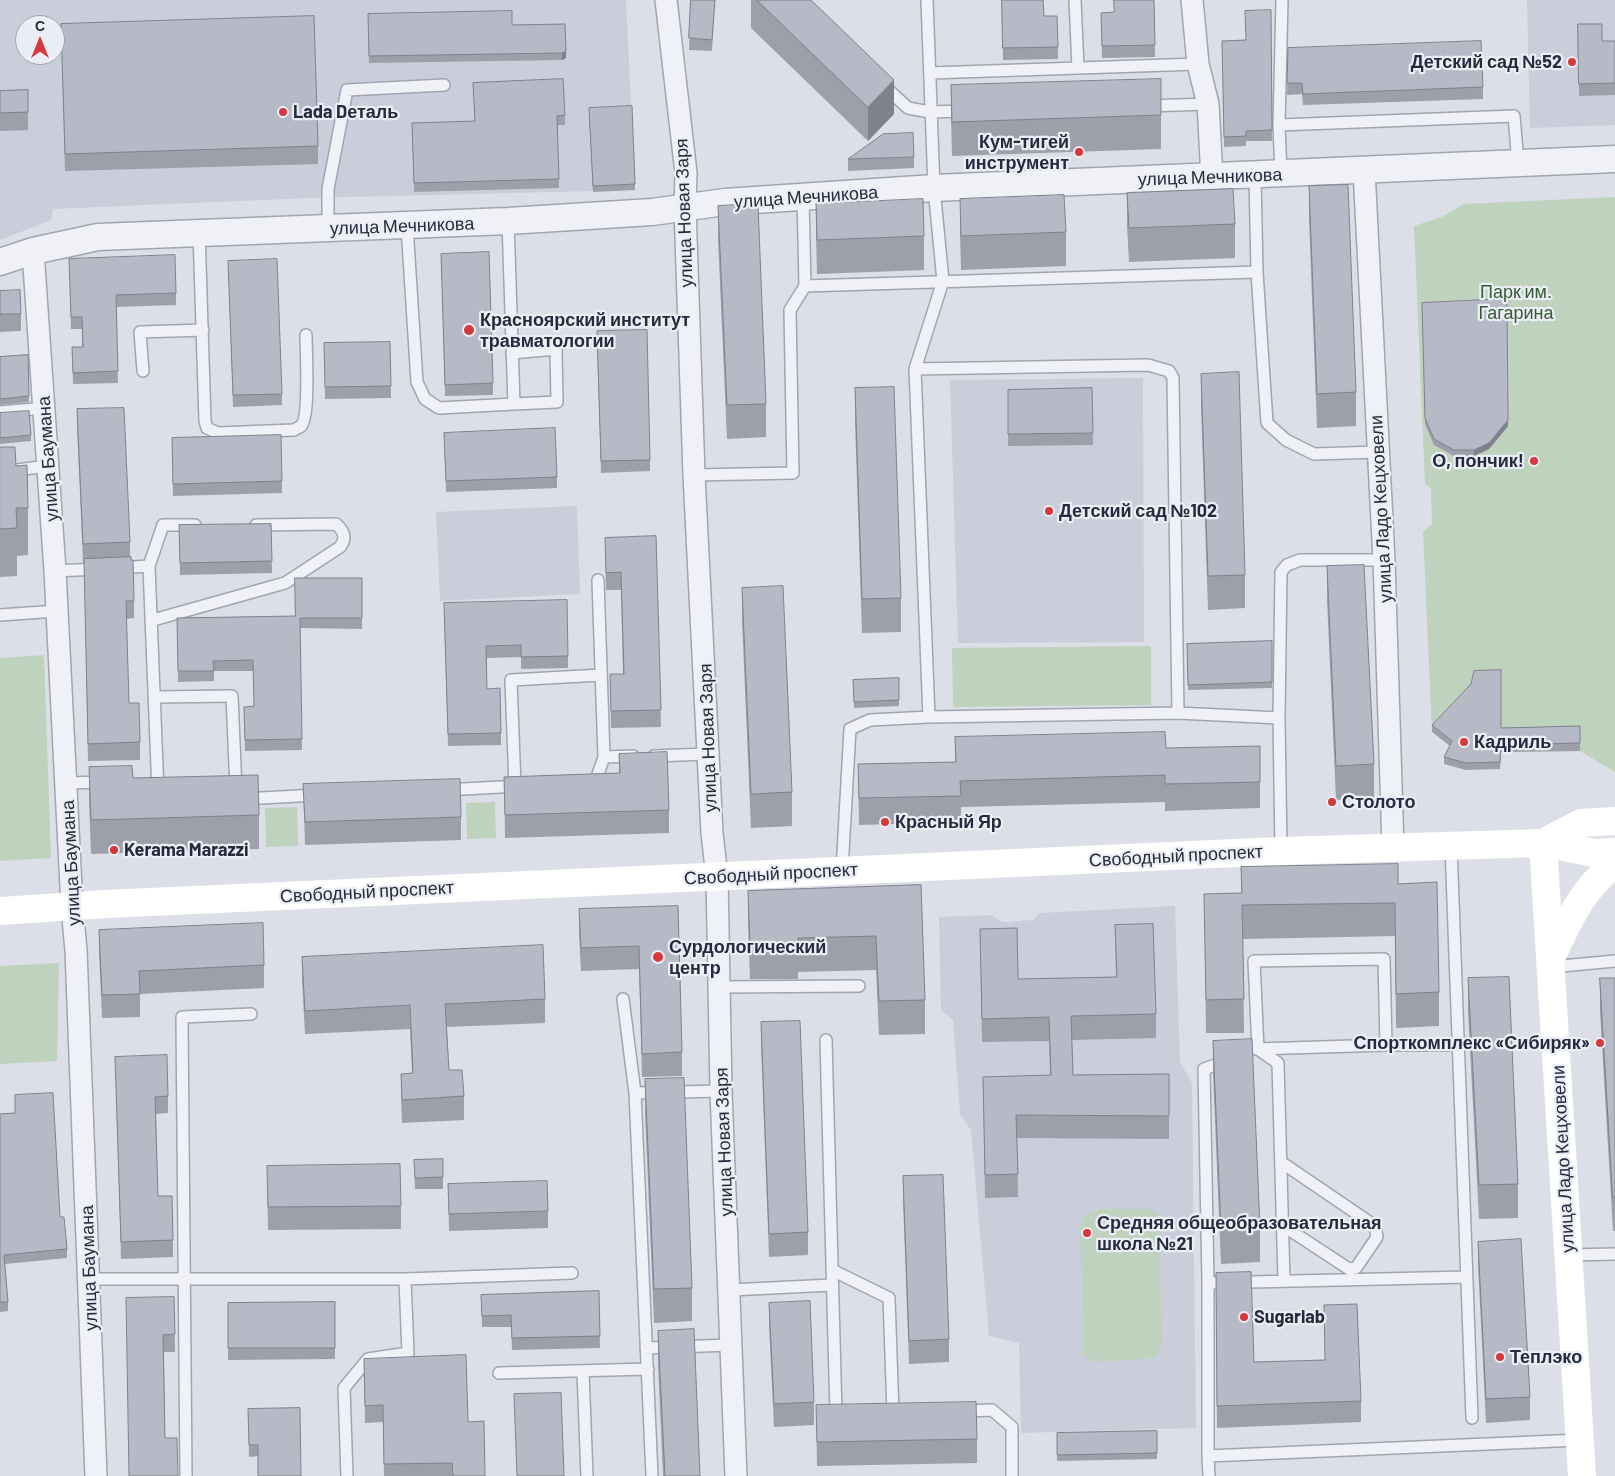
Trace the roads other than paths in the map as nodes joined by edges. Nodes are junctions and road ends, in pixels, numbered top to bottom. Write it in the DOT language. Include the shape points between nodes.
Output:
graph roads {
  1 [pos="666,0"];
  2 [pos="927,0"];
  3 [pos="1075,0"];
  4 [pos="1192,0"];
  5 [pos="1282,0"];
  6 [pos="1198,64"];
  7 [pos="1078,68"];
  8 [pos="930,73"];
  9 [pos="872,75"];
  10 [pos="444,85"];
  11 [pos="1208,104"];
  12 [pos="1138,106"];
  13 [pos="979,110"];
  14 [pos="930,112"];
  15 [pos="1279,125"];
  16 [pos="1615,158"];
  17 [pos="1518,162"];
  18 [pos="1364,170"];
  19 [pos="1281,174"];
  20 [pos="1255,176"];
  21 [pos="1212,178"];
  22 [pos="934,188"];
  23 [pos="803,197"];
  24 [pos="685,208"];
  25 [pos="508,221"];
  26 [pos="407,226"];
  27 [pos="328,228"];
  28 [pos="199,232"];
  29 [pos="33,251"];
  30 [pos="0,262"];
  31 [pos="1257,272"];
  32 [pos="943,281"];
  33 [pos="806,286"];
  34 [pos="203,330"];
  35 [pos="306,335"];
  36 [pos="512,353"];
  37 [pos="915,369"];
  38 [pos="142,371"];
  39 [pos="514,404"];
  40 [pos="44,408"];
  41 [pos="0,412"];
  42 [pos="1379,452"];
  43 [pos="48,466"];
  44 [pos="0,472"];
  45 [pos="694,475"];
  46 [pos="211,525"];
  47 [pos="240,525"];
  48 [pos="1384,560"];
  49 [pos="149,566"];
  50 [pos="55,571"];
  51 [pos="598,580"];
  52 [pos="56,611"];
  53 [pos="0,615"];
  54 [pos="153,620"];
  55 [pos="601,676"];
  56 [pos="156,697"];
  57 [pos="1178,713"];
  58 [pos="929,717"];
  59 [pos="1279,718"];
  60 [pos="707,754"];
  61 [pos="604,757"];
  62 [pos="112,781"];
  63 [pos="66,783"];
  64 [pos="575,784"];
  65 [pos="535,786"];
  66 [pos="515,787"];
  67 [pos="436,790"];
  68 [pos="326,795"];
  69 [pos="166,801"];
  70 [pos="1615,821"];
  71 [pos="1543,843"];
  72 [pos="1451,846"];
  73 [pos="1393,848"];
  74 [pos="1281,851"];
  75 [pos="1615,852"];
  76 [pos="1615,864"];
  77 [pos="842,870"];
  78 [pos="717,876"];
  79 [pos="72,907"];
  80 [pos="0,911"];
  81 [pos="1615,961"];
  82 [pos="1551,963"];
  83 [pos="859,986"];
  84 [pos="719,987"];
  85 [pos="623,999"];
  86 [pos="250,1014"];
  87 [pos="826,1040"];
  88 [pos="1386,1045"];
  89 [pos="1457,1045"];
  90 [pos="1249,1052"];
  91 [pos="721,1091"];
  92 [pos="635,1093"];
  93 [pos="1281,1162"];
  94 [pos="1282,1225"];
  95 [pos="1615,1254"];
  96 [pos="1569,1255"];
  97 [pos="832,1270"];
  98 [pos="572,1273"];
  99 [pos="1466,1277"];
  100 [pos="90,1279"];
  101 [pos="185,1279"];
  102 [pos="406,1279"];
  103 [pos="1284,1281"];
  104 [pos="1208,1283"];
  105 [pos="832,1285"];
  106 [pos="730,1290"];
  107 [pos="731,1345"];
  108 [pos="646,1348"];
  109 [pos="648,1369"];
  110 [pos="583,1372"];
  111 [pos="498,1373"];
  112 [pos="953,1412"];
  113 [pos="855,1414"];
  114 [pos="874,1414"];
  115 [pos="1472,1418"];
  116 [pos="1580,1440"];
  117 [pos="1208,1456"];
  118 [pos="96,1476"];
  119 [pos="186,1476"];
  120 [pos="347,1476"];
  121 [pos="587,1476"];
  122 [pos="652,1476"];
  123 [pos="736,1476"];
  124 [pos="1012,1476"];
  125 [pos="1209,1476"];
  126 [pos="1582,1476"];
  1 -- 24 [label="street, улица Новая Заря" via="686,173"];
  2 -- 8 [label="lane"];
  3 -- 7 [label="lane"];
  4 -- 6 [label="street"];
  5 -- 15 [label="lane"];
  6 -- 7 [label="lane"];
  6 -- 11 [label="street"];
  7 -- 8 [label="lane"];
  8 -- 14 [label="lane"];
  9 -- 14 [label="lane" via="908,108"];
  10 -- 27 [label="lane" via="347,90 328,189"];
  11 -- 12 [label="lane"];
  11 -- 21 [label="street"];
  13 -- 14 [label="lane"];
  14 -- 22 [label="lane"];
  15 -- 17 [label="lane" via="1514,116"];
  15 -- 19 [label="lane"];
  16 -- 17 [label="street, улица Мечникова"];
  17 -- 18 [label="street, улица Мечникова"];
  18 -- 19 [label="street, улица Мечникова"];
  18 -- 42 [label="street, улица Ладо Кецховели"];
  19 -- 20 [label="street, улица Мечникова"];
  20 -- 21 [label="street, улица Мечникова"];
  20 -- 31 [label="lane"];
  21 -- 22 [label="street, улица Мечникова"];
  22 -- 23 [label="street, улица Мечникова"];
  22 -- 32 [label="lane"];
  23 -- 24 [label="street, улица Мечникова"];
  23 -- 33 [label="lane"];
  24 -- 25 [label="street, улица Мечникова"];
  24 -- 45 [label="street, улица Новая Заря"];
  25 -- 26 [label="street, улица Мечникова"];
  25 -- 36 [label="lane"];
  26 -- 27 [label="street, улица Мечникова"];
  26 -- 39 [label="lane" via="417,382 425,400 439,408"];
  27 -- 28 [label="street, улица Мечникова"];
  28 -- 29 [label="street, улица Мечникова" via="98,237"];
  28 -- 34 [label="lane"];
  29 -- 30 [label="street, улица Мечникова"];
  29 -- 40 [label="street, улица Баумана"];
  31 -- 32 [label="lane"];
  31 -- 42 [label="lane" via="1267,423 1286,440 1314,454"];
  32 -- 33 [label="lane"];
  32 -- 37 [label="lane"];
  33 -- 45 [label="lane" via="790,310 793,473"];
  34 -- 35 [label="lane" via="205,421 207,428 218,433 294,430 301,426 306,405"];
  34 -- 38 [label="lane" via="140,332"];
  36 -- 39 [label="lane"];
  36 -- 39 [label="lane" via="556,349 557,402"];
  37 -- 57 [label="lane" via="1148,365 1169,371 1173,378"];
  37 -- 58 [label="lane"];
  40 -- 41 [label="lane"];
  40 -- 43 [label="street, улица Баумана"];
  42 -- 48 [label="street, улица Ладо Кецховели"];
  43 -- 44 [label="lane"];
  43 -- 50 [label="street, улица Баумана"];
  45 -- 60 [label="street, улица Новая Заря"];
  46 -- 49 [label="lane" via="163,525"];
  47 -- 54 [label="lane" via="336,524 345,537 340,547 285,583"];
  48 -- 59 [label="lane" via="1300,560 1287,565 1281,572"];
  48 -- 73 [label="street, улица Ладо Кецховели"];
  49 -- 50 [label="lane"];
  49 -- 54 [label="lane"];
  50 -- 52 [label="street, улица Баумана"];
  51 -- 55 [label="lane"];
  52 -- 53 [label="lane"];
  52 -- 63 [label="street, улица Баумана"];
  54 -- 56 [label="lane"];
  55 -- 61 [label="lane"];
  55 -- 66 [label="lane" via="511,680"];
  56 -- 68 [label="lane" via="232,696 232,799"];
  56 -- 69 [label="lane" via="153,780 158,793"];
  57 -- 58 [label="lane"];
  57 -- 59 [label="lane"];
  58 -- 77 [label="lane" via="870,720 850,730"];
  59 -- 74 [label="lane"];
  60 -- 61 [label="lane"];
  60 -- 78 [label="street, улица Новая Заря"];
  61 -- 64 [label="lane" via="595,783"];
  62 -- 63 [label="lane"];
  63 -- 79 [label="street, улица Баумана"];
  65 -- 66 [label="lane"];
  66 -- 67 [label="lane"];
  70 -- 71 [label="main road, Свободный проспект" via="1581,823"];
  71 -- 72 [label="main road, Свободный проспект"];
  71 -- 75 [label="main road, Свободный проспект" via="1594,853"];
  71 -- 82 [label="main road, улица Ладо Кецховели"];
  72 -- 73 [label="main road, Свободный проспект"];
  72 -- 89 [label="lane"];
  73 -- 74 [label="main road, Свободный проспект"];
  74 -- 77 [label="main road, Свободный проспект"];
  76 -- 82 [label="main road" via="1601,874 1578,902"];
  77 -- 78 [label="main road, Свободный проспект"];
  78 -- 79 [label="main road, Свободный проспект"];
  78 -- 84 [label="street, улица Новая Заря"];
  79 -- 80 [label="main road, Свободный проспект"];
  79 -- 100 [label="street, улица Баумана"];
  81 -- 82 [label="lane"];
  82 -- 96 [label="main road, улица Ладо Кецховели"];
  83 -- 84 [label="lane"];
  84 -- 91 [label="street, улица Новая Заря"];
  85 -- 92 [label="lane"];
  86 -- 101 [label="lane" via="182,1017"];
  87 -- 97 [label="lane"];
  88 -- 89 [label="lane"];
  88 -- 90 [label="lane"];
  88 -- 90 [label="lane" via="1384,959 1254,961"];
  89 -- 99 [label="lane"];
  90 -- 93 [label="lane" via="1278,1063"];
  90 -- 104 [label="lane" via="1204,1069"];
  91 -- 92 [label="lane"];
  91 -- 106 [label="street, улица Новая Заря"];
  92 -- 108 [label="lane"];
  93 -- 94 [label="lane"];
  93 -- 94 [label="lane" via="1375,1226 1378,1232 1356,1268 1349,1269"];
  94 -- 103 [label="lane"];
  95 -- 96 [label="lane"];
  96 -- 116 [label="main road, улица Ладо Кецховели"];
  97 -- 105 [label="lane"];
  97 -- 114 [label="lane" via="889,1298 898,1413"];
  98 -- 102 [label="lane"];
  99 -- 103 [label="lane"];
  99 -- 115 [label="lane"];
  100 -- 101 [label="lane"];
  100 -- 118 [label="street, улица Баумана"];
  101 -- 102 [label="lane"];
  101 -- 119 [label="lane"];
  102 -- 120 [label="lane" via="408,1353 368,1359 344,1388"];
  103 -- 104 [label="lane"];
  104 -- 117 [label="lane"];
  105 -- 106 [label="lane"];
  105 -- 113 [label="lane" via="836,1414"];
  106 -- 107 [label="street, улица Новая Заря"];
  107 -- 108 [label="lane"];
  107 -- 123 [label="street, улица Новая Заря"];
  108 -- 109 [label="lane"];
  109 -- 110 [label="lane"];
  109 -- 122 [label="lane"];
  110 -- 111 [label="lane"];
  110 -- 121 [label="lane"];
  112 -- 124 [label="lane" via="992,1410 1012,1427"];
  116 -- 117 [label="lane"];
  116 -- 126 [label="main road, улица Ладо Кецховели"];
  117 -- 125 [label="lane"];
}
